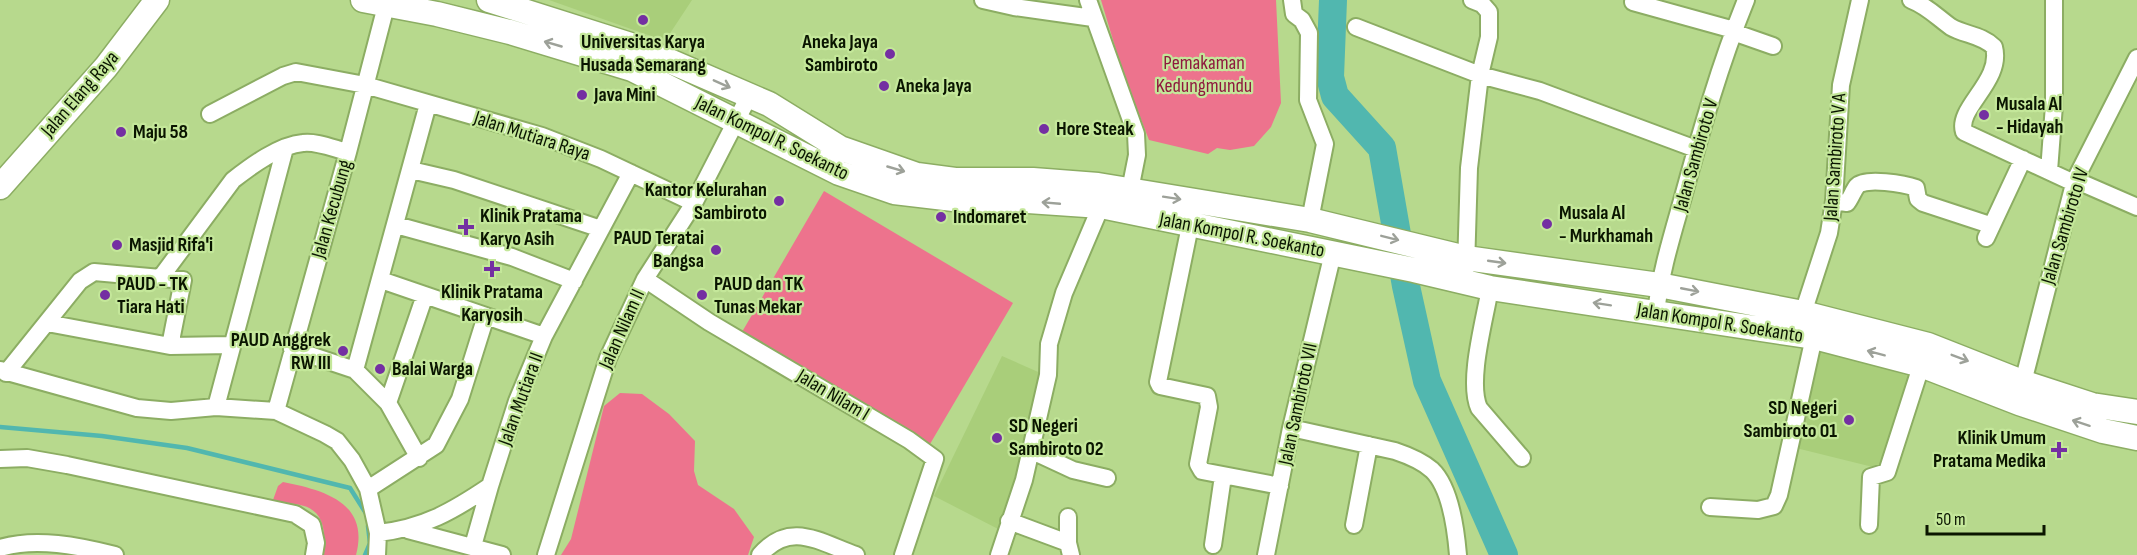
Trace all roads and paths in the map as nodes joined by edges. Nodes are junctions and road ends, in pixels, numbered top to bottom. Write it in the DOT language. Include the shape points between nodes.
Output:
graph roads {
  1 [pos="157,0"];
  2 [pos="489,0"];
  3 [pos="983,0"];
  4 [pos="1088,0"];
  5 [pos="1292,0"];
  6 [pos="1472,0"];
  7 [pos="1746,0"];
  8 [pos="1860,0"];
  9 [pos="1911,0"];
  10 [pos="2054,0"];
  11 [pos="1633,2"];
  12 [pos="374,3"];
  13 [pos="518,4"];
  14 [pos="1656,4"];
  15 [pos="412,5"];
  16 [pos="1093,18"];
  17 [pos="1356,27"];
  18 [pos="1734,31"];
  19 [pos="1773,46"];
  20 [pos="2136,63"];
  21 [pos="1480,75"];
  22 [pos="365,85"];
  23 [pos="749,96"];
  24 [pos="428,104"];
  25 [pos="210,114"];
  26 [pos="738,121"];
  27 [pos="285,148"];
  28 [pos="840,148"];
  29 [pos="1696,148"];
  30 [pos="348,152"];
  31 [pos="2024,159"];
  32 [pos="411,170"];
  33 [pos="2049,171"];
  34 [pos="631,173"];
  35 [pos="839,173"];
  36 [pos="2074,182"];
  37 [pos="0,186"];
  38 [pos="1834,201"];
  39 [pos="1127,202"];
  40 [pos="694,203"];
  41 [pos="1101,206"];
  42 [pos="2137,207"];
  43 [pos="1310,220"];
  44 [pos="396,225"];
  45 [pos="1190,226"];
  46 [pos="601,229"];
  47 [pos="188,243"];
  48 [pos="1345,255"];
  49 [pos="1466,258"];
  50 [pos="161,277"];
  51 [pos="381,279"];
  52 [pos="645,279"];
  53 [pos="183,280"];
  54 [pos="574,280"];
  55 [pos="1465,284"];
  56 [pos="1659,285"];
  57 [pos="1490,288"];
  58 [pos="425,295"];
  59 [pos="1803,313"];
  60 [pos="1656,314"];
  61 [pos="486,316"];
  62 [pos="47,323"];
  63 [pos="544,336"];
  64 [pos="1814,337"];
  65 [pos="231,345"];
  66 [pos="170,346"];
  67 [pos="292,349"];
  68 [pos="1924,355"];
  69 [pos="355,370"];
  70 [pos="3,372"];
  71 [pos="2020,392"];
  72 [pos="388,403"];
  73 [pos="216,407"];
  74 [pos="276,411"];
  75 [pos="2137,412"];
  76 [pos="1292,428"];
  77 [pos="2137,438"];
  78 [pos="1369,445"];
  79 [pos="1030,450"];
  80 [pos="419,458"];
  81 [pos="1522,458"];
  82 [pos="0,459"];
  83 [pos="1223,476"];
  84 [pos="1107,478"];
  85 [pos="490,486"];
  86 [pos="1280,486"];
  87 [pos="368,489"];
  88 [pos="1710,507"];
  89 [pos="1068,517"];
  90 [pos="1010,521"];
  91 [pos="1354,525"];
  92 [pos="1869,525"];
  93 [pos="408,530"];
  94 [pos="378,533"];
  95 [pos="1213,545"];
  96 [pos="472,546"];
  97 [pos="0,548"];
  98 [pos="46,549"];
  99 [pos="1070,549"];
  100 [pos="116,555"];
  101 [pos="314,555"];
  102 [pos="377,555"];
  103 [pos="502,555"];
  104 [pos="546,555"];
  105 [pos="760,555"];
  106 [pos="856,555"];
  107 [pos="903,555"];
  108 [pos="999,555"];
  109 [pos="1266,555"];
  110 [pos="1458,555"];
  1 -- 37 [label="main road, Jalan Elang Raya" via="106,66"];
  2 -- 13 [label="main road, Jalan Kompol R. Soekanto"];
  3 -- 16 [label="street"];
  4 -- 16 [label="street"];
  5 -- 43 [label="street" via="1294,14 1309,33 1308,100 1325,144"];
  6 -- 21 [label="street" via="1489,12 1489,37"];
  7 -- 18 [label="street, Jalan Sambiroto V"];
  8 -- 38 [label="street, Jalan Sambiroto V A" via="1840,85"];
  9 -- 31 [label="street" via="1930,9 1953,28 1994,47 1995,66 1963,121 1964,132"];
  10 -- 33 [label="street" via="2054,105"];
  11 -- 14 [label="street"];
  12 -- 15 [label="main road, Jalan Kompol R. Soekanto"];
  12 -- 22 [label="street, Jalan Kecubung"];
  13 -- 23 [label="main road, Jalan Kompol R. Soekanto, one-way" via="637,47"];
  14 -- 18 [label="street"];
  26 -- 15 [label="main road, Jalan Kompol R. Soekanto, one-way" via="632,69"];
  16 -- 39 [label="street" via="1136,134 1137,155"];
  17 -- 21 [label="street"];
  18 -- 19 [label="street"];
  18 -- 29 [label="street, Jalan Sambiroto V"];
  20 -- 36 [label="street, Jalan Sambiroto IV"];
  21 -- 29 [label="street" via="1540,91"];
  21 -- 49 [label="street" via="1469,168"];
  22 -- 24 [label="street, Jalan Mutiara Raya"];
  22 -- 25 [label="street, Jalan Mutiara Raya" via="292,72"];
  22 -- 30 [label="street, Jalan Kecubung"];
  23 -- 26 [label="street, Jalan Nilam II"];
  23 -- 28 [label="main road, Jalan Kompol R. Soekanto" via="806,124"];
  24 -- 32 [label="street"];
  24 -- 34 [label="street, Jalan Mutiara Raya" via="542,136"];
  26 -- 35 [label="main road, Jalan Kompol R. Soekanto"];
  26 -- 40 [label="street, Jalan Nilam II"];
  27 -- 30 [label="street" via="303,142"];
  27 -- 47 [label="street" via="233,180"];
  27 -- 65 [label="street"];
  28 -- 35 [label="main road"];
  28 -- 39 [label="main road, Jalan Kompol R. Soekanto, one-way" via="917,175 1098,185"];
  29 -- 56 [label="street, Jalan Sambiroto V"];
  30 -- 67 [label="street, Jalan Kecubung"];
  31 -- 33 [label="street"];
  31 -- 38 [label="street" via="1988,231 1923,203 1916,188 1903,184 1866,182 1856,187 1847,203"];
  32 -- 44 [label="street"];
  32 -- 46 [label="street" via="465,183"];
  33 -- 36 [label="street"];
  34 -- 40 [label="street, Jalan Mutiara Raya"];
  34 -- 46 [label="street, Jalan Mutiara II"];
  41 -- 35 [label="main road, Jalan Kompol R. Soekanto, one-way" via="916,196 875,187"];
  36 -- 42 [label="street"];
  36 -- 71 [label="street, Jalan Sambiroto IV"];
  38 -- 59 [label="street, Jalan Sambiroto V A" via="1829,233"];
  39 -- 41 [label="main road, Jalan Kompol R. Soekanto"];
  39 -- 43 [label="main road, Jalan Kompol R. Soekanto, one-way"];
  39 -- 45 [label="main road, Jalan Kompol R. Soekanto"];
  40 -- 52 [label="street, Jalan Nilam II"];
  41 -- 79 [label="street" via="1064,293 1052,334 1048,375"];
  43 -- 49 [label="main road, Jalan Kompol R. Soekanto, one-way"];
  44 -- 51 [label="street"];
  44 -- 54 [label="street" via="512,257"];
  45 -- 48 [label="main road, Jalan Kompol R. Soekanto"];
  45 -- 83 [label="street" via="1157,380 1160,386 1207,396 1209,407 1198,464 1202,471"];
  46 -- 54 [label="street, Jalan Mutiara II"];
  47 -- 50 [label="street"];
  47 -- 53 [label="street"];
  48 -- 55 [label="main road, Jalan Kompol R. Soekanto"];
  48 -- 76 [label="street, Jalan Sambiroto VII"];
  49 -- 55 [label="street"];
  49 -- 56 [label="main road, Jalan Kompol R. Soekanto, one-way"];
  50 -- 53 [label="street"];
  50 -- 62 [label="street" via="90,272"];
  51 -- 58 [label="street"];
  51 -- 69 [label="street"];
  52 -- 104 [label="street, Jalan Nilam II" via="608,358"];
  52 -- 107 [label="street, Jalan Nilam I" via="935,459"];
  53 -- 66 [label="street"];
  54 -- 63 [label="street, Jalan Mutiara II"];
  55 -- 57 [label="main road, Jalan Kompol R. Soekanto"];
  56 -- 59 [label="main road, Jalan Kompol R. Soekanto, one-way"];
  56 -- 60 [label="street, Jalan Sambiroto V"];
  60 -- 57 [label="main road, Jalan Kompol R. Soekanto, one-way"];
  57 -- 81 [label="street" via="1476,400"];
  58 -- 61 [label="street"];
  58 -- 72 [label="street"];
  59 -- 68 [label="main road, Jalan Kompol R. Soekanto"];
  60 -- 64 [label="main road, Jalan Kompol R. Soekanto"];
  61 -- 63 [label="street"];
  61 -- 80 [label="street" via="460,399 436,445"];
  62 -- 66 [label="street"];
  62 -- 70 [label="street"];
  63 -- 85 [label="street, Jalan Mutiara II" via="517,401"];
  68 -- 64 [label="main road, Jalan Kompol R. Soekanto, one-way"];
  64 -- 88 [label="street" via="1774,506 1758,510"];
  65 -- 66 [label="street"];
  65 -- 73 [label="street"];
  67 -- 69 [label="street"];
  67 -- 74 [label="street, Jalan Kecubung"];
  68 -- 71 [label="main road, Jalan Kompol R. Soekanto"];
  68 -- 92 [label="street" via="1887,472 1871,477"];
  69 -- 72 [label="street"];
  70 -- 73 [label="street" via="137,408 171,411"];
  71 -- 75 [label="main road, Jalan Kompol R. Soekanto"];
  77 -- 71 [label="main road, Jalan Kompol R. Soekanto, one-way" via="2103,431"];
  72 -- 80 [label="street"];
  73 -- 74 [label="street"];
  74 -- 87 [label="street" via="337,441"];
  76 -- 78 [label="street"];
  76 -- 86 [label="street, Jalan Sambiroto VII"];
  78 -- 91 [label="street"];
  78 -- 110 [label="street" via="1410,456 1433,471 1456,528"];
  79 -- 84 [label="street" via="1072,470"];
  79 -- 90 [label="street"];
  80 -- 87 [label="street"];
  82 -- 101 [label="street" via="37,460 295,514 312,525"];
  83 -- 86 [label="street"];
  83 -- 95 [label="street"];
  85 -- 93 [label="street" via="434,520"];
  85 -- 96 [label="street, Jalan Mutiara II"];
  86 -- 109 [label="street, Jalan Sambiroto VII"];
  87 -- 94 [label="street"];
  89 -- 99 [label="street"];
  90 -- 99 [label="street"];
  90 -- 108 [label="street"];
  93 -- 94 [label="street"];
  93 -- 96 [label="street"];
  94 -- 102 [label="street"];
  96 -- 103 [label="street"];
  97 -- 98 [label="street" via="13,544"];
  98 -- 100 [label="street"];
  105 -- 106 [label="street" via="772,541 791,535"];
}
